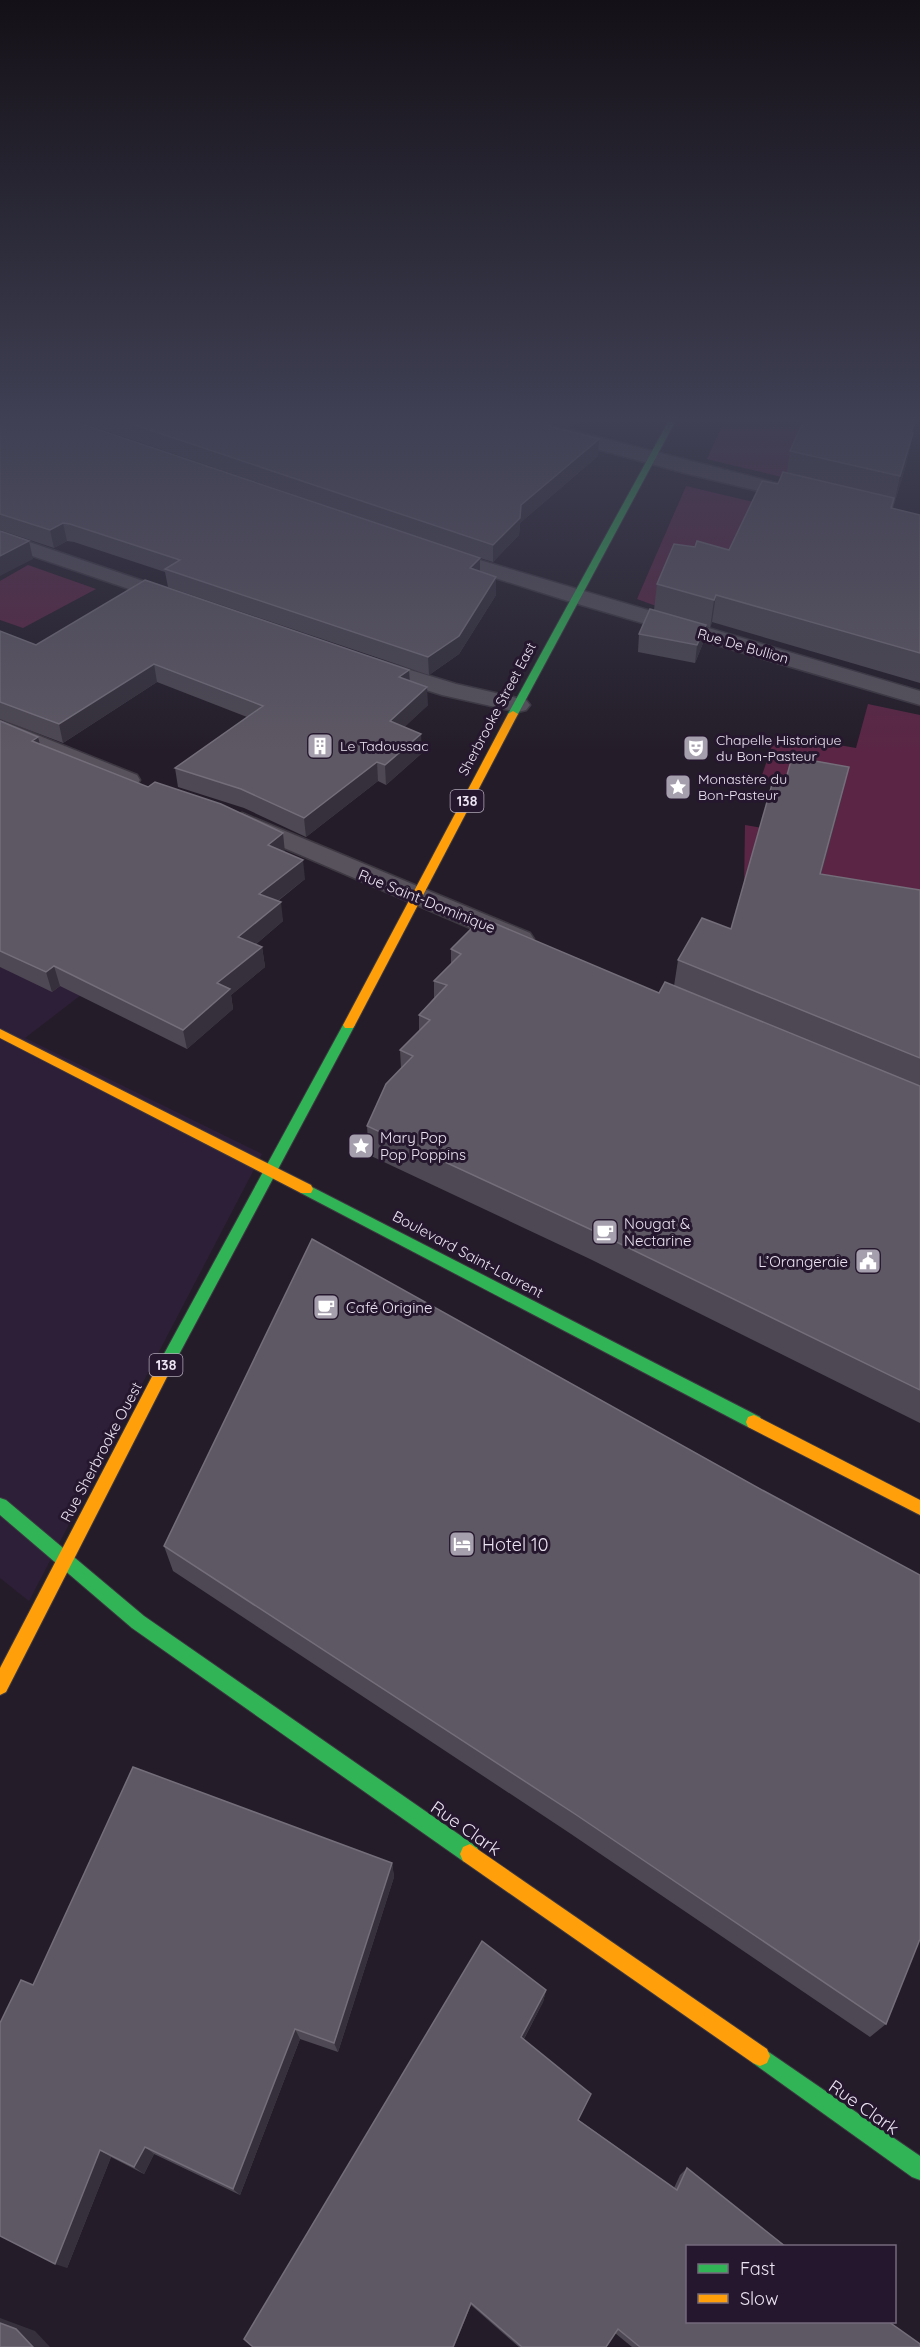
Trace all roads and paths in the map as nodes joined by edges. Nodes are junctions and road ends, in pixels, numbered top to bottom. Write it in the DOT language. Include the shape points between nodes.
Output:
graph roads {
  1 [pos="611,532"];
  2 [pos="0,538"];
  3 [pos="415,546"];
  4 [pos="575,597"];
  5 [pos="201,607"];
  6 [pos="345,656"];
  7 [pos="920,698"];
  8 [pos="518,705"];
  9 [pos="0,727"];
  10 [pos="146,787"];
  11 [pos="221,813"];
  12 [pos="417,897"];
  13 [pos="549,952"];
  14 [pos="0,1033"];
  15 [pos="271,1173"];
  16 [pos="0,1505"];
  17 [pos="920,1508"];
  18 [pos="65,1559"];
  19 [pos="0,1686"];
  20 [pos="920,2169"];
  1 -- 4 [label="main road, Sherbrooke Street East / 138"];
  2 -- 5 [label="street"];
  3 -- 4 [label="street, Rue De Bullion"];
  4 -- 7 [label="street, Rue De Bullion"];
  4 -- 8 [label="main road, Sherbrooke Street East / 138"];
  6 -- 8 [label="street" via="430,685"];
  8 -- 12 [label="main road, Sherbrooke Street East / 138"];
  9 -- 10 [label="street"];
  11 -- 12 [label="street, Rue Saint-Dominique"];
  12 -- 13 [label="street, Rue Saint-Dominique"];
  12 -- 15 [label="main road, Sherbrooke Street East / 138"];
  14 -- 15 [label="main road, Boulevard Saint-Laurent"];
  15 -- 17 [label="main road, Boulevard Saint-Laurent"];
  15 -- 18 [label="main road, Rue Sherbrooke Ouest / 138" via="232,1239"];
  16 -- 18 [label="main road, Rue Clark"];
  18 -- 19 [label="main road, Rue Sherbrooke Ouest / 138"];
  18 -- 20 [label="main road, Rue Clark" via="177,1650"];
}
